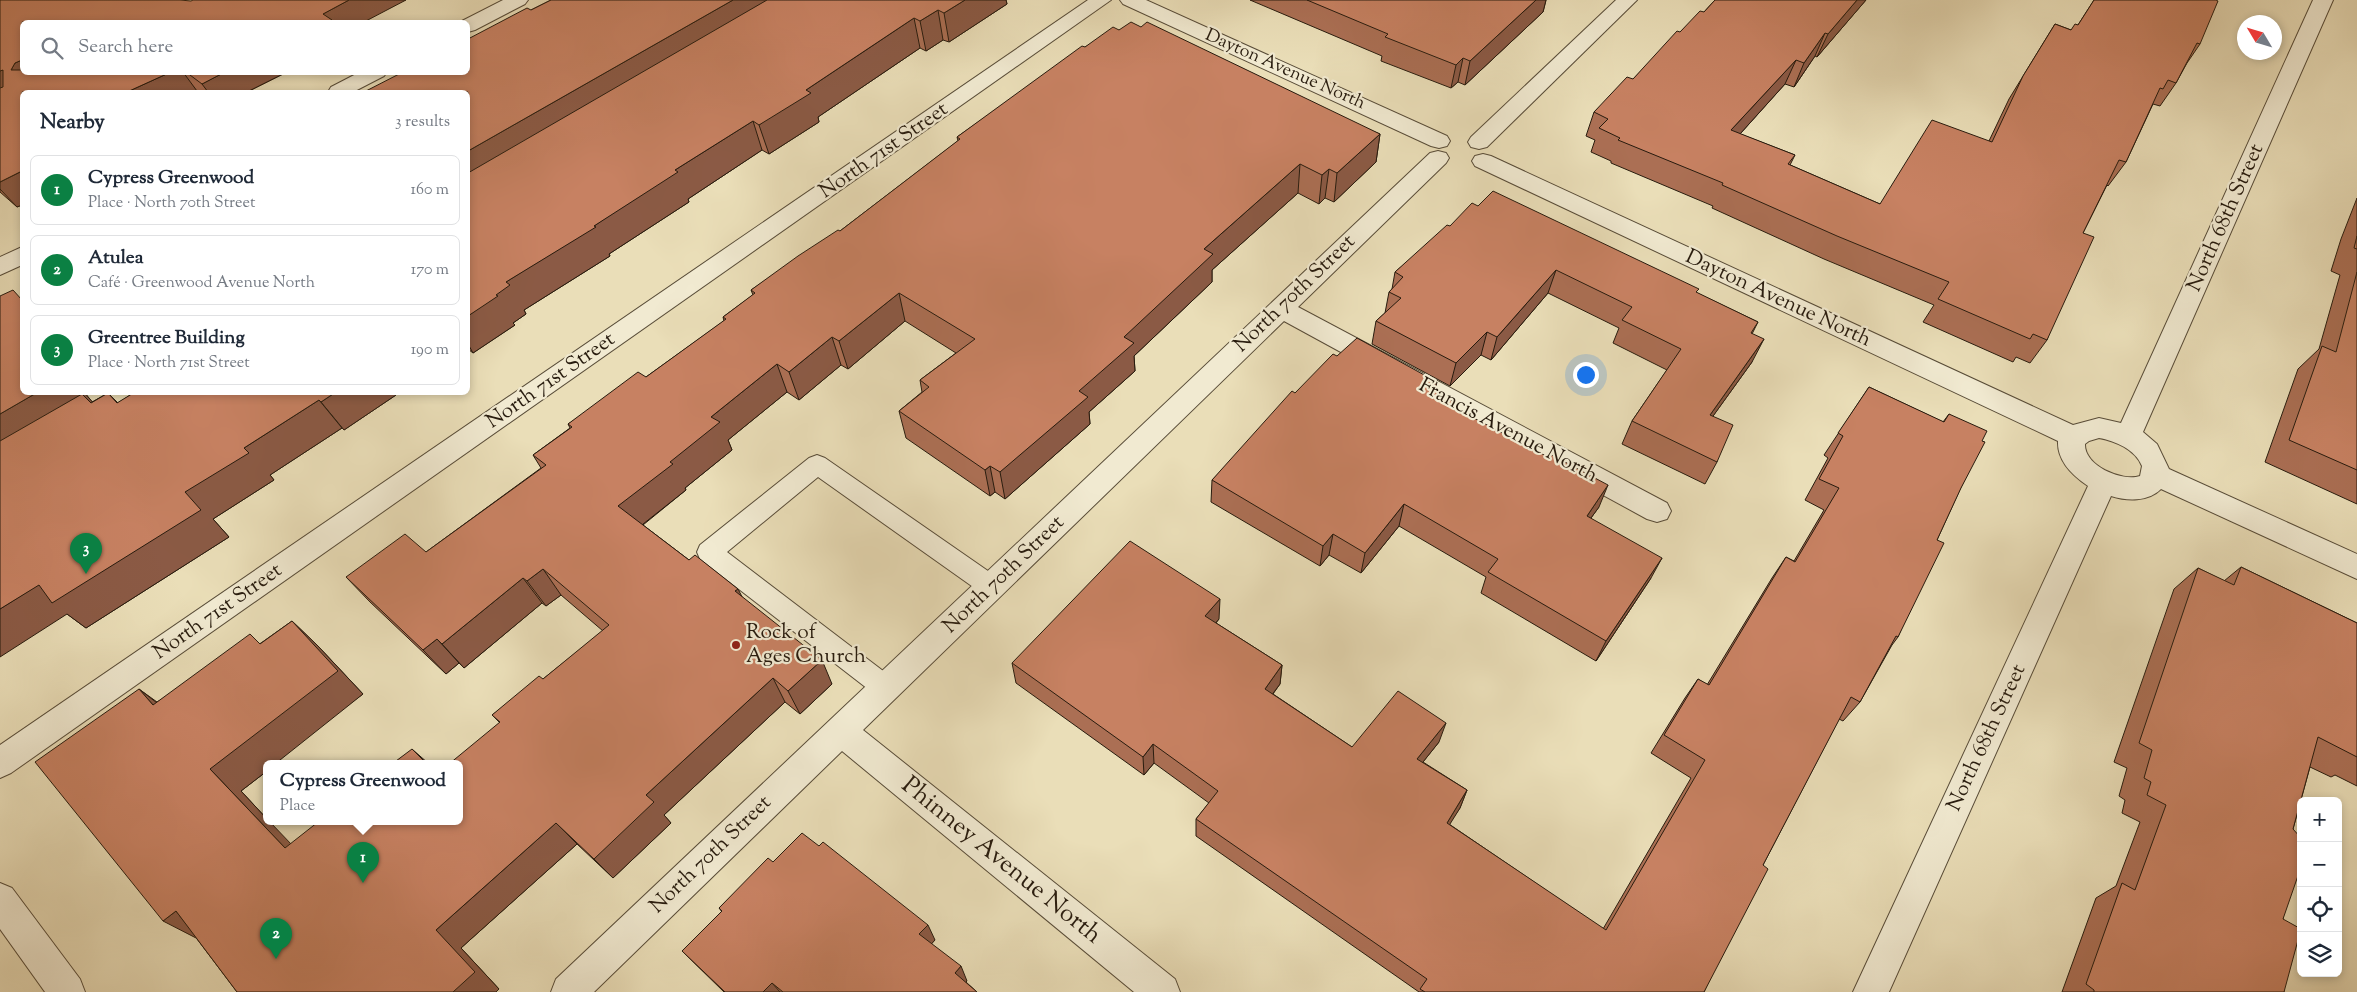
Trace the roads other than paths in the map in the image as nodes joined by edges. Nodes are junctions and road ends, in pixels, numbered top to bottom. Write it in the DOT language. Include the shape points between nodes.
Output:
graph roads {
  1 [pos="518,0"];
  2 [pos="1101,0"];
  3 [pos="1130,0"];
  4 [pos="1627,0"];
  5 [pos="2323,0"];
  6 [pos="470,25"];
  7 [pos="371,75"];
  8 [pos="342,90"];
  9 [pos="1439,150"];
  10 [pos="1481,152"];
  11 [pos="20,256"];
  12 [pos="0,267"];
  13 [pos="1281,308"];
  14 [pos="2128,436"];
  15 [pos="2074,437"];
  16 [pos="2156,475"];
  17 [pos="2103,484"];
  18 [pos="1657,511"];
  19 [pos="2357,567"];
  20 [pos="992,587"];
  21 [pos="886,688"];
  22 [pos="840,731"];
  23 [pos="0,762"];
  24 [pos="0,900"];
  25 [pos="67,992"];
  26 [pos="569,992"];
  27 [pos="1162,992"];
  28 [pos="1871,992"];
  1 -- 6 [label="street"];
  2 -- 23 [label="street, North 71st Street"];
  3 -- 9 [label="street, Dayton Avenue North"];
  4 -- 10 [label="street"];
  5 -- 14 [label="street, North 68th Street"];
  7 -- 8 [label="street"];
  9 -- 10 [label="street, Dayton Avenue North" via="1457,135"];
  9 -- 10 [label="street, Dayton Avenue North" via="1452,166 1461,168 1470,167"];
  9 -- 13 [label="street, North 70th Street"];
  10 -- 15 [label="street, Dayton Avenue North"];
  11 -- 12 [label="street"];
  13 -- 18 [label="street, Francis Avenue North"];
  13 -- 20 [label="street, North 70th Street"];
  14 -- 15 [label="street" via="2099,428 2087,429"];
  14 -- 16 [label="street" via="2150,455 2156,465"];
  15 -- 17 [label="street" via="2071,450 2075,459"];
  16 -- 17 [label="street" via="2151,483 2141,488"];
  16 -- 19 [label="street"];
  17 -- 28 [label="street, North 68th Street"];
  20 -- 21 [label="street, North 70th Street"];
  20 -- 21 [label="lane" via="817,464 709,552"];
  21 -- 22 [label="street, North 70th Street"];
  22 -- 26 [label="street, North 70th Street"];
  22 -- 27 [label="street, Phinney Avenue North"];
  24 -- 25 [label="street"];
}
